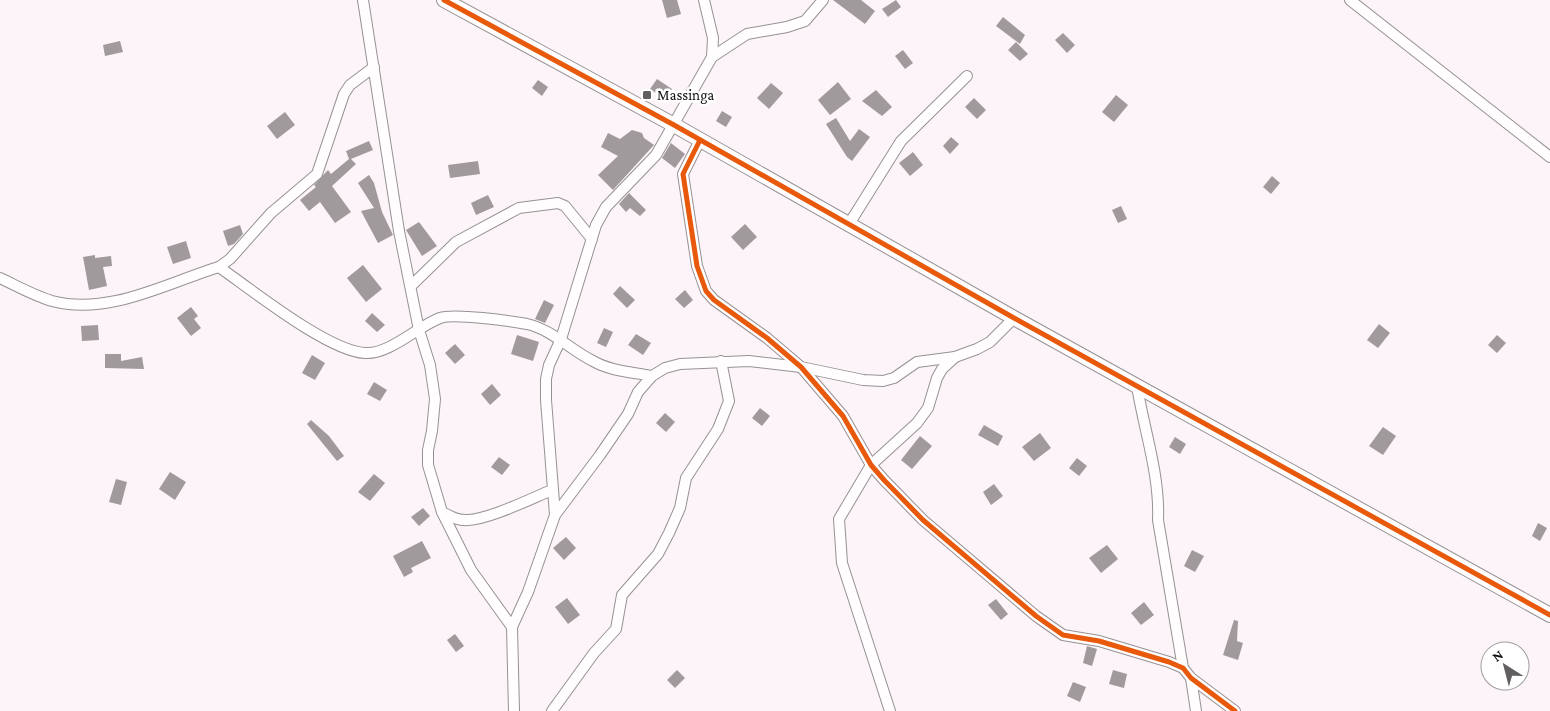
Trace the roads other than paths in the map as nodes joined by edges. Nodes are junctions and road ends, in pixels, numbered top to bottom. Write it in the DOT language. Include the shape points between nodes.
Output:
graph roads {
  1 [pos="363,0"];
  2 [pos="444,0"];
  3 [pos="704,0"];
  4 [pos="823,0"];
  5 [pos="1350,0"];
  6 [pos="712,58"];
  7 [pos="374,67"];
  8 [pos="967,76"];
  9 [pos="674,125"];
  10 [pos="700,140"];
  11 [pos="1550,157"];
  12 [pos="849,224"];
  13 [pos="592,239"];
  14 [pos="218,267"];
  15 [pos="0,278"];
  16 [pos="411,286"];
  17 [pos="1014,318"];
  18 [pos="419,330"];
  19 [pos="560,339"];
  20 [pos="955,357"];
  21 [pos="722,361"];
  22 [pos="801,366"];
  23 [pos="652,376"];
  24 [pos="1137,386"];
  25 [pos="871,464"];
  26 [pos="552,490"];
  27 [pos="442,512"];
  28 [pos="555,515"];
  29 [pos="1550,615"];
  30 [pos="512,627"];
  31 [pos="1183,668"];
  32 [pos="1191,678"];
  33 [pos="514,711"];
  34 [pos="552,711"];
  35 [pos="890,711"];
  36 [pos="1196,711"];
  37 [pos="1235,711"];
  1 -- 7 [label="street"];
  2 -- 9 [label="street"];
  3 -- 6 [label="street" via="713,38"];
  4 -- 6 [label="street" via="805,21 747,34"];
  5 -- 11 [label="street"];
  6 -- 9 [label="street"];
  7 -- 14 [label="street" via="350,85 344,94 317,174 271,213 230,259"];
  7 -- 16 [label="street" via="399,231"];
  8 -- 12 [label="street" via="901,141"];
  9 -- 10 [label="street"];
  9 -- 13 [label="street" via="656,155 606,208"];
  10 -- 12 [label="street"];
  10 -- 22 [label="street" via="683,174 697,266 706,290 714,300"];
  12 -- 17 [label="street"];
  13 -- 16 [label="street" via="565,206 558,203 519,208 456,242"];
  13 -- 19 [label="street"];
  14 -- 15 [label="street" via="120,301 86,304 53,301"];
  14 -- 18 [label="street" via="313,332 355,351 367,354 379,351"];
  16 -- 18 [label="street"];
  17 -- 20 [label="street" via="990,342"];
  17 -- 24 [label="street"];
  18 -- 19 [label="street" via="438,318 450,315 528,324"];
  18 -- 27 [label="street" via="430,365 435,399 428,465"];
  19 -- 23 [label="street" via="594,363"];
  19 -- 26 [label="street" via="546,379"];
  20 -- 22 [label="street" via="917,362 894,378 883,381 863,380"];
  20 -- 25 [label="street" via="937,378 932,399 917,423"];
  21 -- 22 [label="street"];
  21 -- 23 [label="street" via="680,364"];
  21 -- 34 [label="street" via="729,401 718,429 686,478 680,508 669,533 658,554 622,595 616,629 594,652"];
  22 -- 25 [label="street" via="843,416"];
  23 -- 28 [label="street" via="638,392 628,414 600,455"];
  24 -- 29 [label="street"];
  24 -- 31 [label="street" via="1152,460 1158,520"];
  25 -- 31 [label="street" via="923,520 1063,635 1100,641"];
  25 -- 35 [label="street" via="839,519 839,546"];
  26 -- 27 [label="street" via="482,518 455,519"];
  26 -- 28 [label="street"];
  27 -- 30 [label="street" via="471,570"];
  28 -- 30 [label="street"];
  30 -- 33 [label="street"];
  31 -- 32 [label="street"];
  32 -- 36 [label="street"];
  32 -- 37 [label="street"];
}
